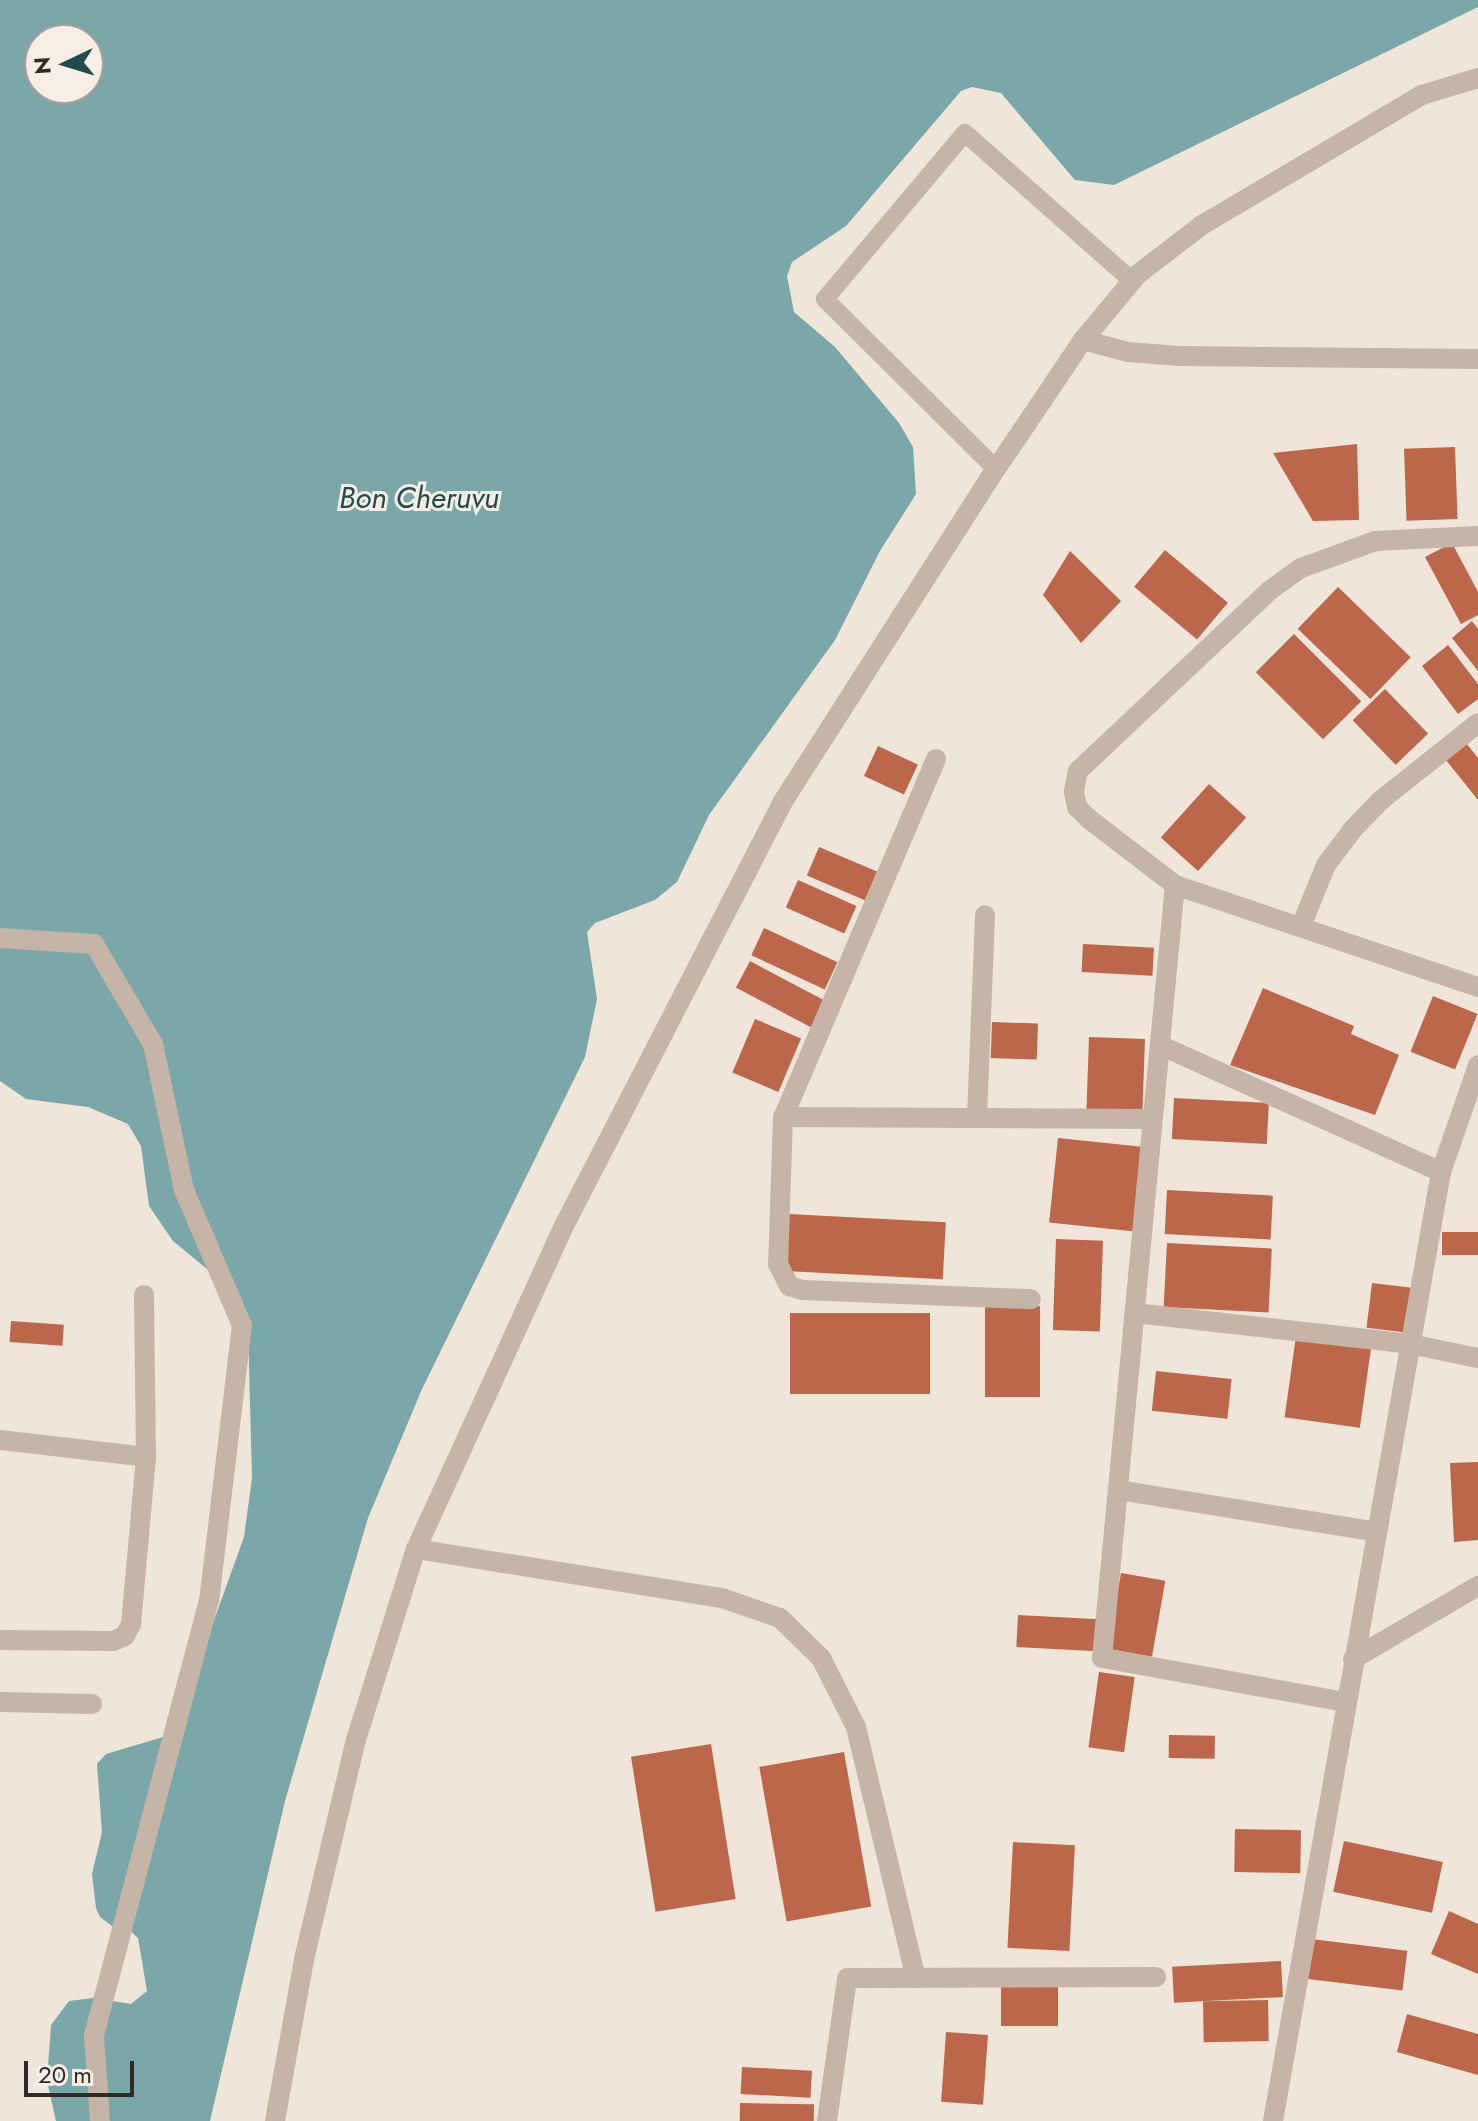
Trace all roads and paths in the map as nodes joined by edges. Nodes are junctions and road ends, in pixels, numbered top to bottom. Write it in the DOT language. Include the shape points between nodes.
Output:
graph roads {
  1 [pos="1478,78"];
  2 [pos="1132,281"];
  3 [pos="1083,340"];
  4 [pos="1478,359"];
  5 [pos="996,469"];
  6 [pos="1478,536"];
  7 [pos="1478,723"];
  8 [pos="936,759"];
  9 [pos="1175,885"];
  10 [pos="985,915"];
  11 [pos="1301,926"];
  12 [pos="0,938"];
  13 [pos="1478,987"];
  14 [pos="1162,1046"];
  15 [pos="1478,1065"];
  16 [pos="977,1116"];
  17 [pos="783,1117"];
  18 [pos="1152,1119"];
  19 [pos="1441,1172"];
  20 [pos="144,1295"];
  21 [pos="1031,1299"];
  22 [pos="1135,1313"];
  23 [pos="1410,1344"];
  24 [pos="1478,1358"];
  25 [pos="0,1440"];
  26 [pos="146,1457"];
  27 [pos="1118,1490"];
  28 [pos="1376,1532"];
  29 [pos="416,1549"];
  30 [pos="1478,1586"];
  31 [pos="0,1640"];
  32 [pos="1353,1659"];
  33 [pos="0,1702"];
  34 [pos="1345,1702"];
  35 [pos="92,1704"];
  36 [pos="1156,1977"];
  37 [pos="916,1978"];
  38 [pos="100,2121"];
  39 [pos="275,2121"];
  40 [pos="827,2121"];
  41 [pos="1273,2121"];
  1 -- 2 [label="street" via="1422,95 1202,225"];
  2 -- 3 [label="street"];
  2 -- 5 [label="lane" via="965,133 825,299"];
  3 -- 4 [label="street" via="1128,352 1180,356"];
  3 -- 5 [label="street"];
  5 -- 29 [label="street" via="782,803 566,1222"];
  6 -- 9 [label="street" via="1375,541 1301,568 1269,591 1078,771 1077,807"];
  7 -- 11 [label="street" via="1353,829 1326,865"];
  8 -- 17 [label="street"];
  9 -- 11 [label="street"];
  9 -- 14 [label="street"];
  10 -- 16 [label="street"];
  11 -- 13 [label="street"];
  12 -- 38 [label="street" via="94,944 153,1044 184,1190 242,1325 209,1600 94,2036"];
  14 -- 18 [label="street"];
  14 -- 19 [label="street"];
  15 -- 19 [label="street"];
  16 -- 17 [label="street"];
  16 -- 18 [label="street"];
  17 -- 21 [label="street" via="778,1264 789,1286"];
  18 -- 22 [label="street"];
  19 -- 23 [label="street"];
  20 -- 26 [label="street"];
  22 -- 23 [label="street"];
  22 -- 27 [label="street"];
  23 -- 24 [label="street"];
  23 -- 28 [label="street"];
  25 -- 26 [label="street"];
  26 -- 31 [label="street" via="131,1624 125,1636 113,1641"];
  27 -- 28 [label="street"];
  27 -- 34 [label="street" via="1102,1658"];
  28 -- 32 [label="street"];
  29 -- 37 [label="street" via="722,1598 780,1618 821,1658 856,1727"];
  29 -- 39 [label="street" via="352,1756 305,1955"];
  30 -- 32 [label="street"];
  32 -- 34 [label="street"];
  33 -- 35 [label="street"];
  34 -- 41 [label="street"];
  36 -- 37 [label="street"];
  37 -- 40 [label="street" via="847,1978"];
}
